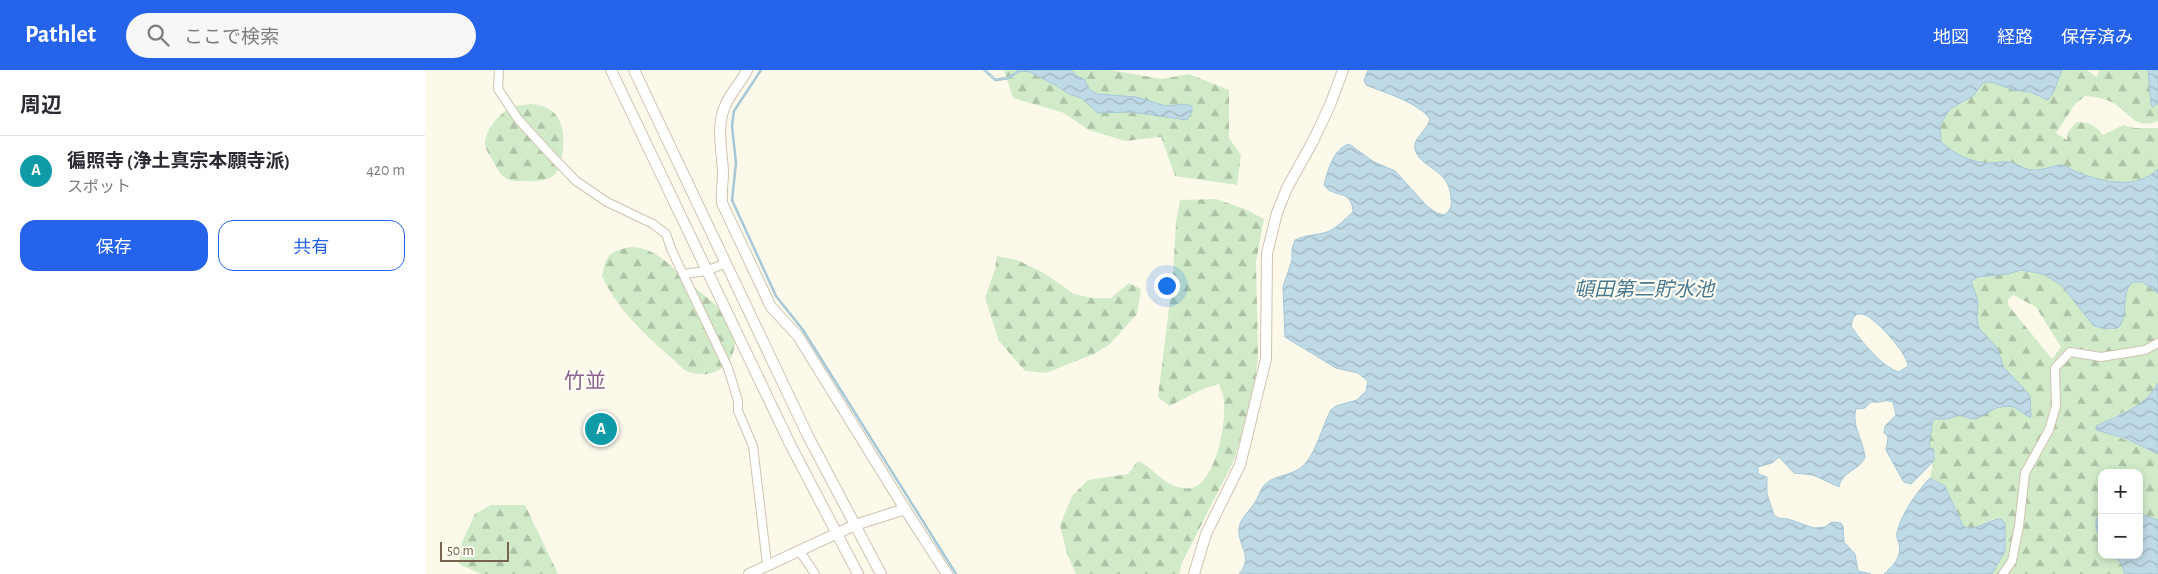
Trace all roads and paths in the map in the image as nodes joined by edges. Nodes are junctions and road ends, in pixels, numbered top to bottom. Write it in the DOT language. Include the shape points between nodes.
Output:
graph roads {
  1 [pos="499,70"];
  2 [pos="611,70"];
  3 [pos="634,70"];
  4 [pos="747,70"];
  5 [pos="1343,70"];
  6 [pos="726,263"];
  7 [pos="706,271"];
  8 [pos="684,274"];
  9 [pos="2158,343"];
  10 [pos="905,509"];
  11 [pos="855,525"];
  12 [pos="836,534"];
  13 [pos="799,550"];
  14 [pos="767,564"];
  15 [pos="749,574"];
  16 [pos="815,574"];
  17 [pos="858,574"];
  18 [pos="881,574"];
  19 [pos="947,574"];
  20 [pos="1195,574"];
  21 [pos="2003,574"];
  1 -- 8 [label="street" via="498,89 518,119 576,181 666,234"];
  2 -- 7 [label="street"];
  3 -- 6 [label="street"];
  4 -- 10 [label="street" via="725,105 722,116 723,203 771,307 798,336"];
  5 -- 20 [label="street" via="1330,105 1277,213 1267,253 1266,359 1240,465 1206,534"];
  6 -- 7 [label="street"];
  6 -- 11 [label="street" via="808,436"];
  7 -- 8 [label="street"];
  7 -- 12 [label="street"];
  8 -- 14 [label="street" via="728,368 738,411 753,446"];
  9 -- 21 [label="street" via="2145,350 2101,358 2070,352 2055,368 2056,406 2049,430 2025,473 2012,562"];
  10 -- 11 [label="street"];
  10 -- 19 [label="street"];
  11 -- 12 [label="street"];
  11 -- 18 [label="street"];
  12 -- 13 [label="street"];
  12 -- 17 [label="street"];
  13 -- 14 [label="street"];
  13 -- 16 [label="street"];
  14 -- 15 [label="street"];
}
